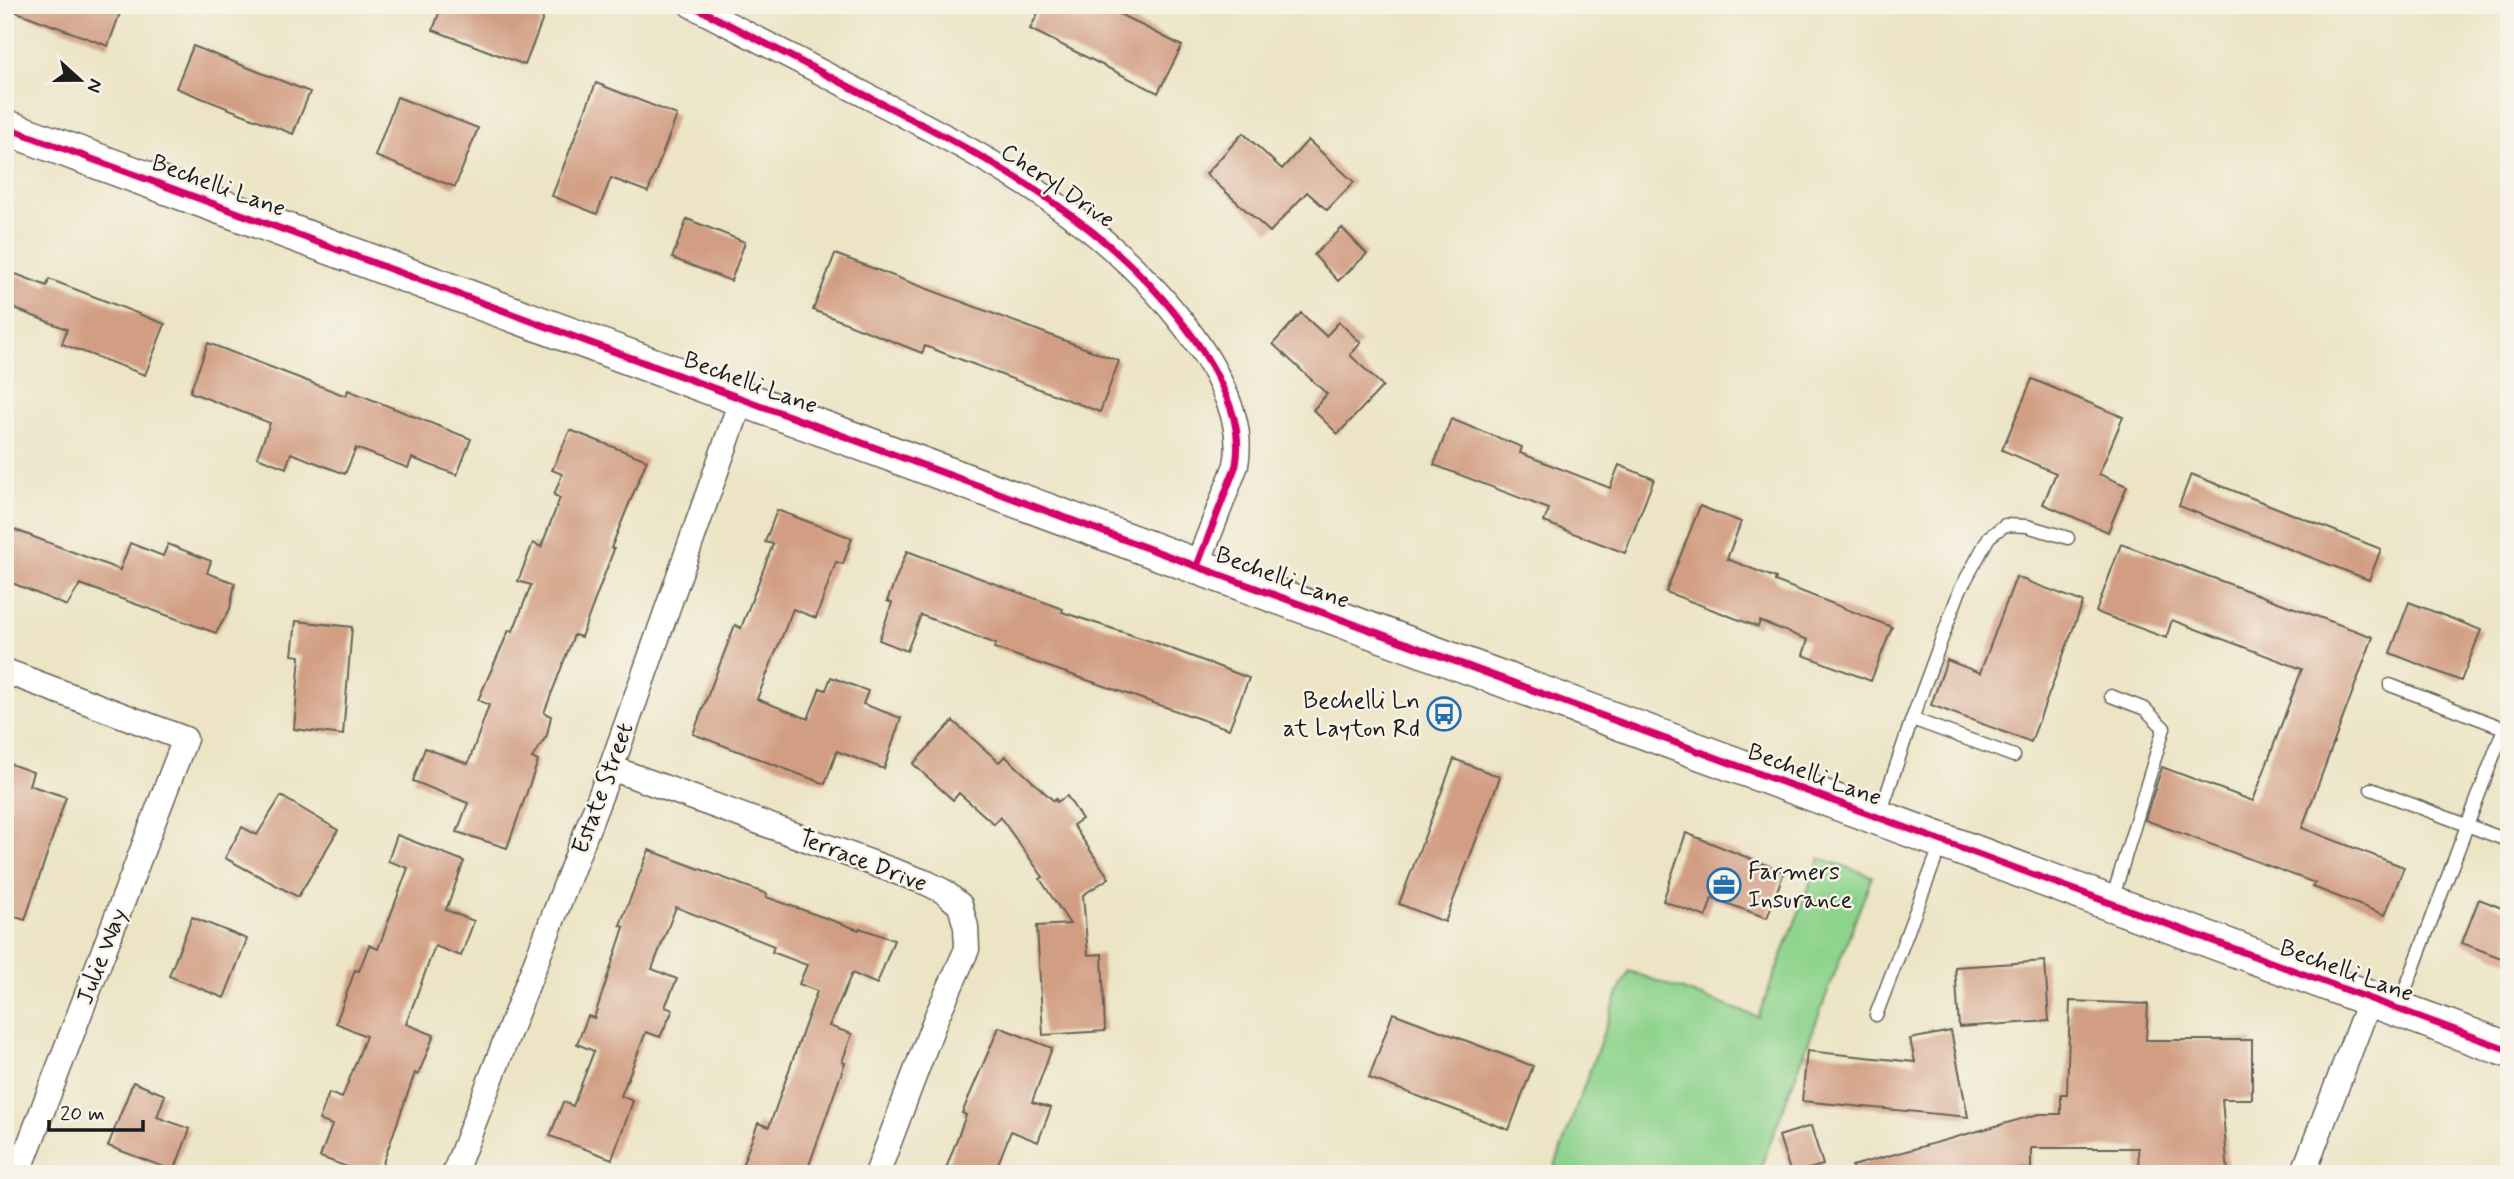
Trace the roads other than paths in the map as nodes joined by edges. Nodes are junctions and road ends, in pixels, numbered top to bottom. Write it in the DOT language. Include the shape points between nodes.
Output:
graph roads {
  1 [pos="691,5"];
  2 [pos="5,127"];
  3 [pos="741,398"];
  4 [pos="2068,538"];
  5 [pos="1197,566"];
  6 [pos="5,671"];
  7 [pos="2390,685"];
  8 [pos="2111,696"];
  9 [pos="1912,719"];
  10 [pos="2506,729"];
  11 [pos="2014,756"];
  12 [pos="611,768"];
  13 [pos="2371,789"];
  14 [pos="1879,818"];
  15 [pos="2467,825"];
  16 [pos="2509,841"];
  17 [pos="1942,842"];
  18 [pos="2111,904"];
  19 [pos="2383,1004"];
  20 [pos="1875,1015"];
  21 [pos="2509,1050"];
  22 [pos="18,1174"];
  23 [pos="454,1174"];
  24 [pos="877,1174"];
  25 [pos="2304,1174"];
  1 -- 5 [label="street, Cheryl Drive" via="969,149 1096,232 1137,270 1203,350 1230,401 1235,421 1236,465"];
  2 -- 3 [label="main road, Bechelli Lane"];
  3 -- 5 [label="main road, Bechelli Lane"];
  3 -- 12 [label="street, Estate Street"];
  4 -- 9 [label="lane" via="2005,525 1989,537 1961,590"];
  5 -- 14 [label="main road, Bechelli Lane"];
  6 -- 22 [label="street, Julie Way" via="185,739"];
  7 -- 10 [label="lane"];
  8 -- 18 [label="lane" via="2146,709 2164,728"];
  9 -- 11 [label="lane"];
  9 -- 14 [label="lane"];
  10 -- 15 [label="lane"];
  12 -- 23 [label="street, Estate Street"];
  12 -- 24 [label="street, Terrace Drive" via="928,883 960,905 967,949"];
  13 -- 15 [label="lane"];
  14 -- 17 [label="main road, Bechelli Lane"];
  15 -- 16 [label="lane"];
  15 -- 19 [label="lane"];
  17 -- 18 [label="main road, Bechelli Lane"];
  17 -- 20 [label="lane"];
  18 -- 19 [label="main road, Bechelli Lane"];
  19 -- 21 [label="main road, Bechelli Lane"];
  19 -- 25 [label="street"];
}
